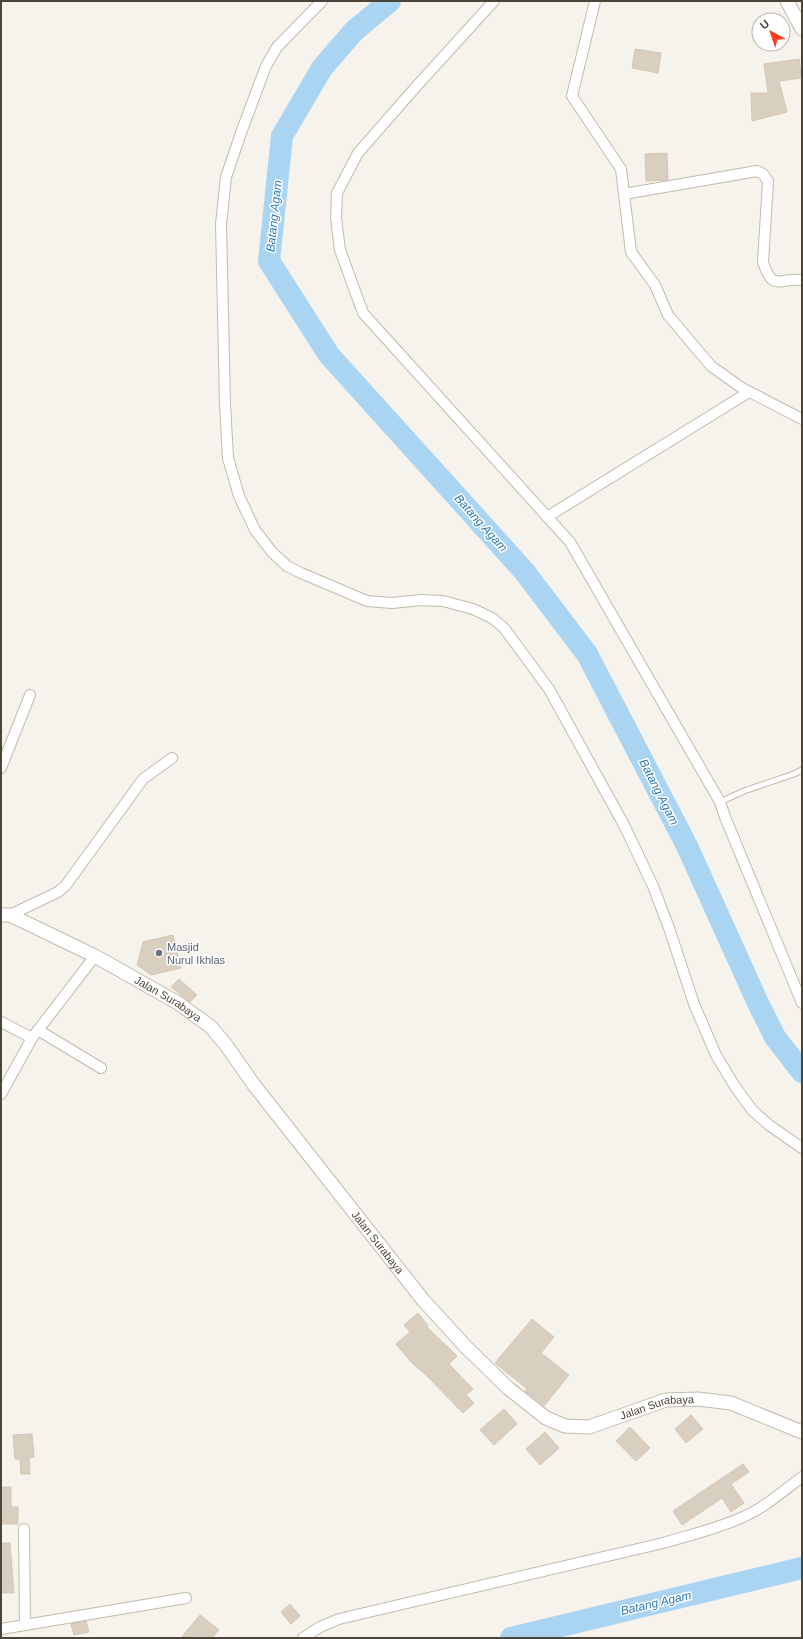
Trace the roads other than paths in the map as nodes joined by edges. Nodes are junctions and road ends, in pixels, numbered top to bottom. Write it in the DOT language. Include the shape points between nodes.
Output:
graph roads {
  1 [pos="322,1"];
  2 [pos="494,1"];
  3 [pos="595,1"];
  4 [pos="787,1"];
  5 [pos="802,29"];
  6 [pos="624,194"];
  7 [pos="802,280"];
  8 [pos="749,392"];
  9 [pos="802,418"];
  10 [pos="547,517"];
  11 [pos="30,695"];
  12 [pos="172,758"];
  13 [pos="1,768"];
  14 [pos="802,770"];
  15 [pos="720,802"];
  16 [pos="4,914"];
  17 [pos="96,956"];
  18 [pos="802,1003"];
  19 [pos="1,1022"];
  20 [pos="38,1030"];
  21 [pos="32,1038"];
  22 [pos="100,1068"];
  23 [pos="1,1094"];
  24 [pos="802,1148"];
  25 [pos="802,1432"];
  26 [pos="802,1477"];
  27 [pos="24,1529"];
  28 [pos="186,1598"];
  29 [pos="25,1625"];
  30 [pos="1,1629"];
  31 [pos="303,1638"];
  1 -- 24 [label="street" via="277,47 242,130 226,177 221,224 225,404 228,458 239,496 255,530 272,552 301,573 367,602 443,600 492,618 504,628 548,689 624,825 653,886 694,1004 716,1055 752,1110"];
  2 -- 10 [label="street" via="358,153 337,193 336,218 340,250 363,312"];
  3 -- 6 [label="street" via="572,96 621,169"];
  4 -- 5 [label="street"];
  6 -- 7 [label="street" via="757,171 768,181 763,262 766,273 778,282"];
  6 -- 8 [label="street" via="631,252 655,285 668,315 711,366"];
  8 -- 9 [label="street"];
  8 -- 10 [label="street"];
  10 -- 15 [label="street" via="570,542"];
  11 -- 13 [label="street"];
  12 -- 16 [label="street" via="143,779 66,885 58,892"];
  14 -- 15 [label="lane"];
  15 -- 18 [label="street"];
  16 -- 17 [label="street, Jalan Surabaya"];
  17 -- 20 [label="street"];
  17 -- 25 [label="street, Jalan Surabaya" via="178,1003 211,1027 423,1300 508,1388 546,1418 565,1426 589,1427 666,1400 698,1399 731,1403"];
  19 -- 21 [label="street"];
  20 -- 21 [label="street"];
  20 -- 22 [label="street"];
  21 -- 23 [label="street"];
  26 -- 31 [label="street" via="744,1517 709,1530 339,1619"];
  27 -- 29 [label="street"];
  28 -- 29 [label="street"];
  29 -- 30 [label="street"];
}
